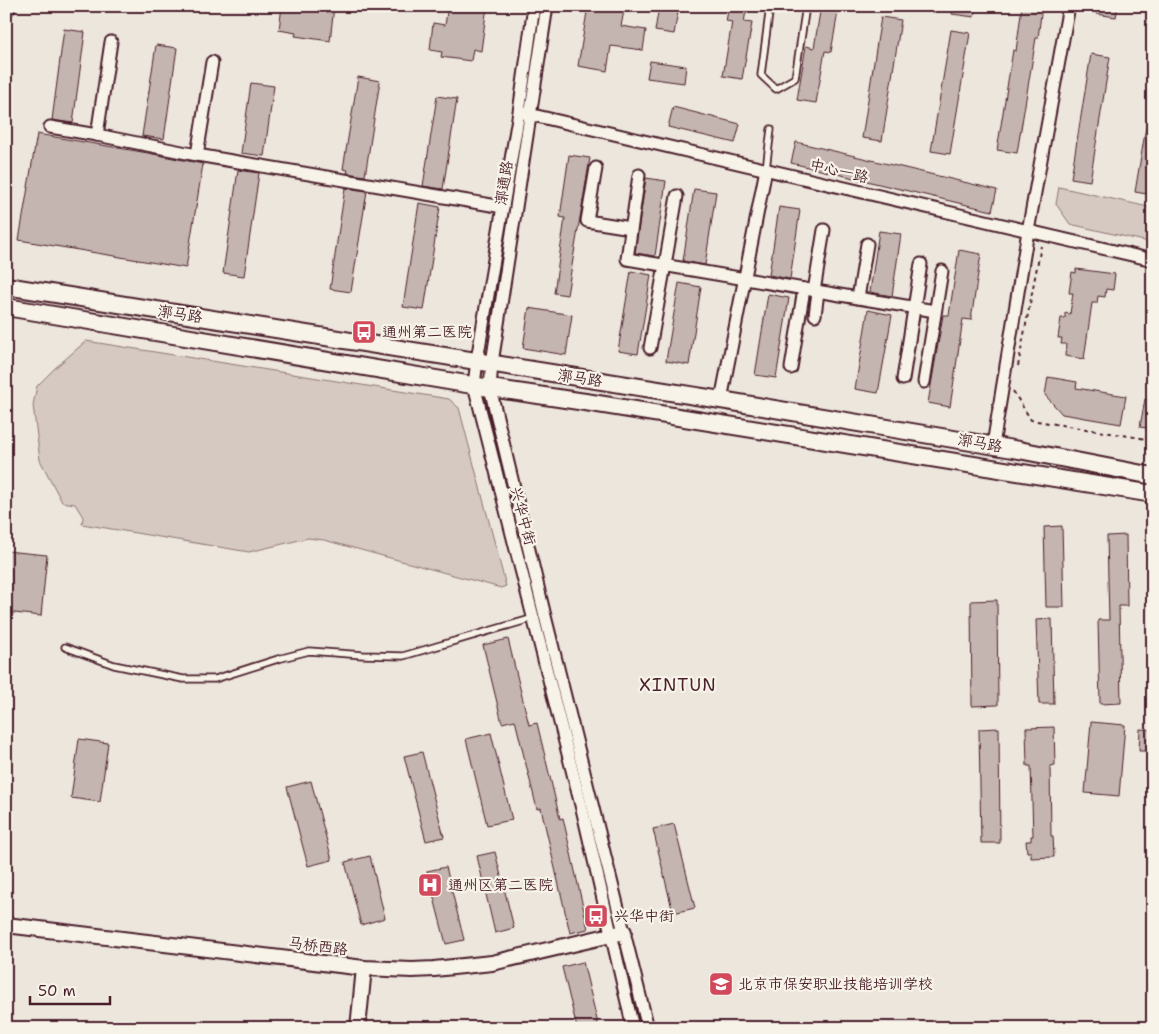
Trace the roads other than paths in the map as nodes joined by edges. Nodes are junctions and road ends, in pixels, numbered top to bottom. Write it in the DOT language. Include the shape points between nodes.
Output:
graph roads {
  1 [pos="534,6"];
  2 [pos="547,6"];
  3 [pos="770,6"];
  4 [pos="806,6"];
  5 [pos="1069,6"];
  6 [pos="111,42"];
  7 [pos="212,62"];
  8 [pos="524,113"];
  9 [pos="50,127"];
  10 [pos="771,129"];
  11 [pos="97,135"];
  12 [pos="197,155"];
  13 [pos="596,168"];
  14 [pos="766,169"];
  15 [pos="639,175"];
  16 [pos="677,196"];
  17 [pos="503,207"];
  18 [pos="632,228"];
  19 [pos="824,230"];
  20 [pos="1028,231"];
  21 [pos="867,244"];
  22 [pos="1153,260"];
  23 [pos="921,264"];
  24 [pos="666,265"];
  25 [pos="942,272"];
  26 [pos="744,279"];
  27 [pos="6,286"];
  28 [pos="812,291"];
  29 [pos="858,298"];
  30 [pos="6,307"];
  31 [pos="914,308"];
  32 [pos="935,311"];
  33 [pos="815,315"];
  34 [pos="650,348"];
  35 [pos="484,362"];
  36 [pos="791,368"];
  37 [pos="903,379"];
  38 [pos="924,382"];
  39 [pos="482,387"];
  40 [pos="722,400"];
  41 [pos="993,445"];
  42 [pos="1153,476"];
  43 [pos="1153,494"];
  44 [pos="534,618"];
  45 [pos="65,647"];
  46 [pos="6,924"];
  47 [pos="618,934"];
  48 [pos="364,968"];
  49 [pos="358,1028"];
  50 [pos="634,1028"];
  51 [pos="648,1028"];
  1 -- 8 [label="street, 漷通路"];
  2 -- 8 [label="street, 漷通路"];
  3 -- 4 [label="lane" via="761,75 776,89 795,78"];
  5 -- 20 [label="street"];
  6 -- 11 [label="street"];
  7 -- 12 [label="street"];
  8 -- 14 [label="street, 中心一路"];
  8 -- 17 [label="street, 漷通路"];
  8 -- 35 [label="street, 漷通路"];
  9 -- 11 [label="street"];
  10 -- 14 [label="lane"];
  11 -- 12 [label="street"];
  12 -- 17 [label="street"];
  13 -- 18 [label="street" via="587,221"];
  14 -- 20 [label="street, 中心一路"];
  14 -- 26 [label="street"];
  15 -- 18 [label="street"];
  16 -- 24 [label="street"];
  17 -- 35 [label="street, 漷通路"];
  18 -- 24 [label="street" via="627,259"];
  19 -- 28 [label="street"];
  20 -- 22 [label="street, 中心一路"];
  20 -- 41 [label="street"];
  21 -- 29 [label="street"];
  23 -- 31 [label="street"];
  24 -- 26 [label="street"];
  24 -- 34 [label="street"];
  25 -- 32 [label="street"];
  26 -- 28 [label="street"];
  26 -- 40 [label="street"];
  27 -- 35 [label="main road, 漷马路"];
  28 -- 29 [label="street"];
  28 -- 33 [label="street"];
  28 -- 36 [label="street"];
  29 -- 31 [label="street"];
  30 -- 39 [label="main road, 漷马路"];
  31 -- 32 [label="street"];
  31 -- 37 [label="street"];
  32 -- 38 [label="street"];
  35 -- 39 [label="street, 兴华中街"];
  35 -- 40 [label="main road, 漷马路"];
  39 -- 43 [label="main road, 漷马路"];
  39 -- 44 [label="street, 兴华中街"];
  39 -- 47 [label="street, 兴华中街" via="545,616"];
  40 -- 41 [label="main road, 漷马路"];
  41 -- 42 [label="main road, 漷马路"];
  44 -- 45 [label="lane" via="403,656 309,651 215,679 183,679 114,665"];
  44 -- 47 [label="street, 兴华中街"];
  46 -- 48 [label="street, 马桥西路"];
  47 -- 48 [label="street, 马桥西路" via="492,963 412,970"];
  47 -- 50 [label="street, 兴华中街"];
  47 -- 51 [label="street, 兴华中街"];
  48 -- 49 [label="street"];
}
